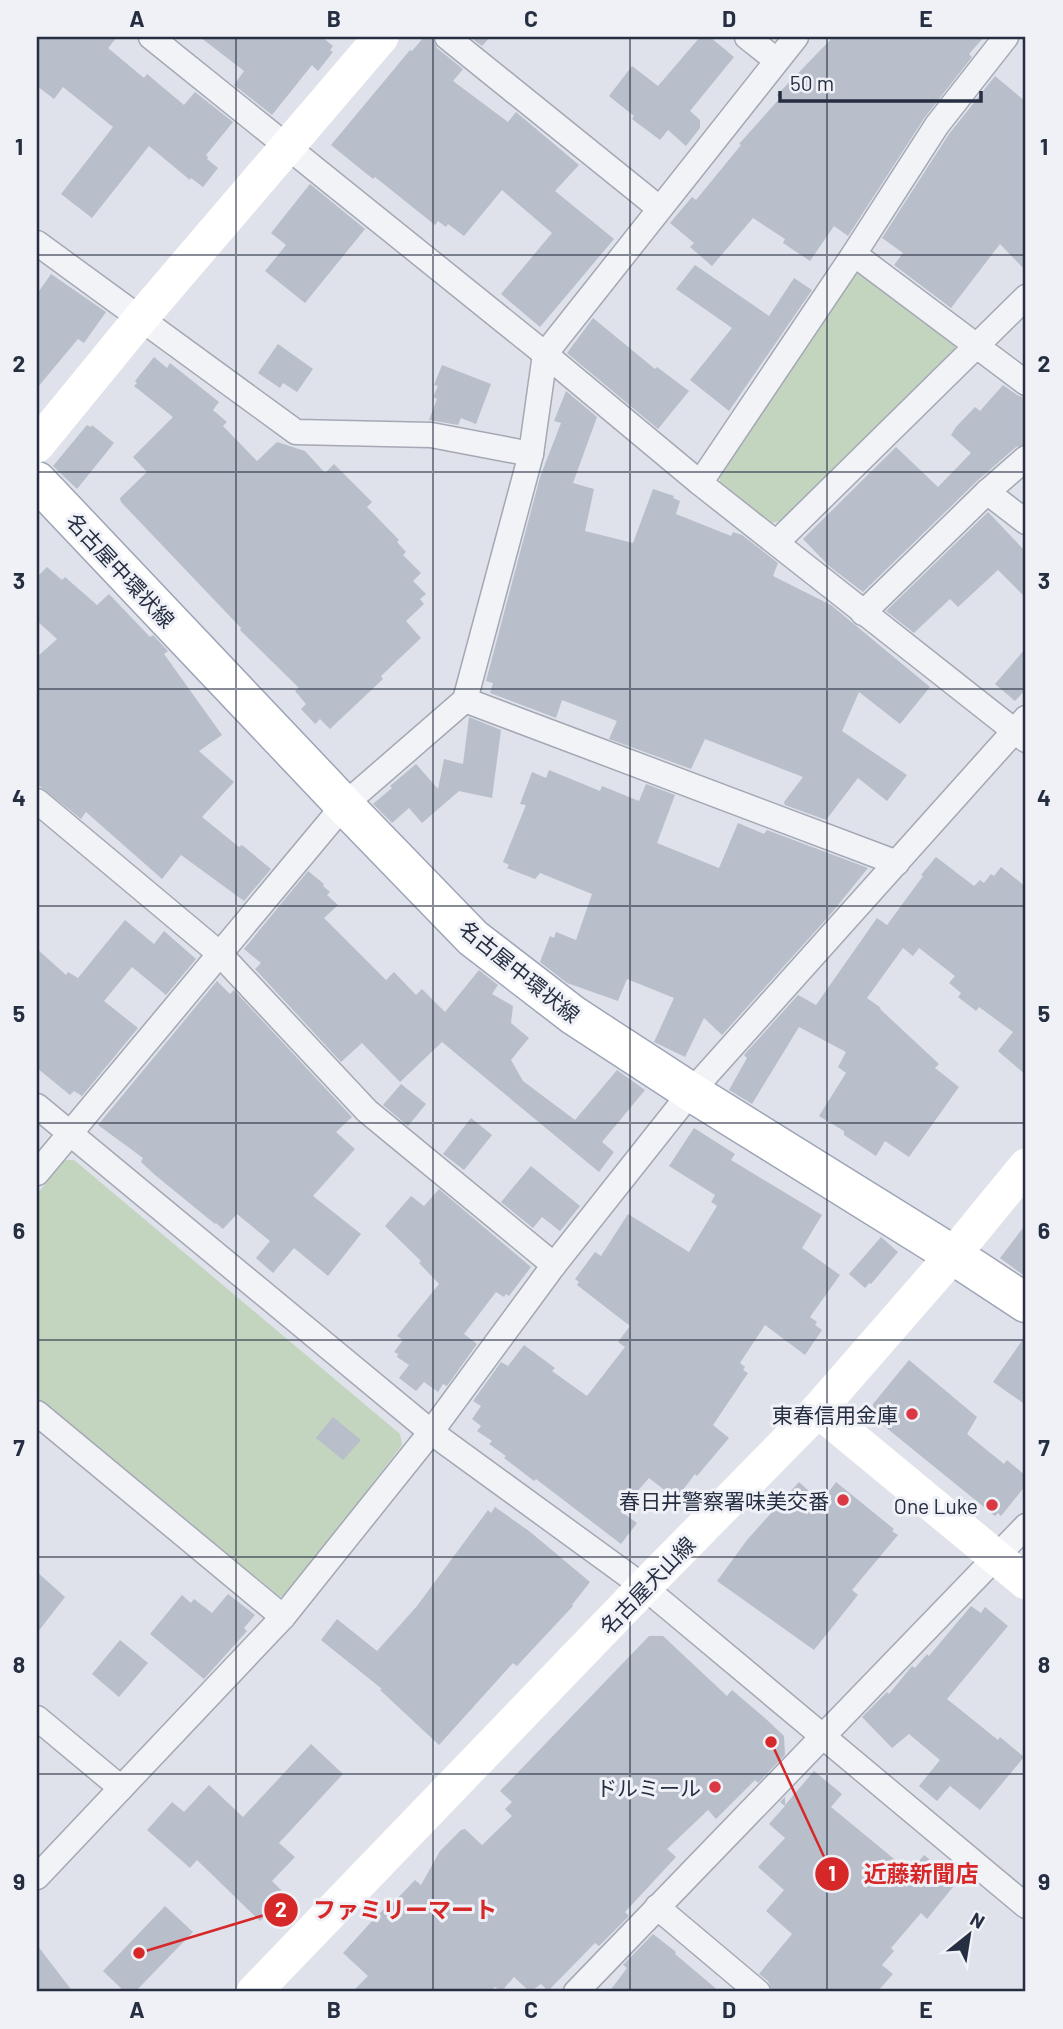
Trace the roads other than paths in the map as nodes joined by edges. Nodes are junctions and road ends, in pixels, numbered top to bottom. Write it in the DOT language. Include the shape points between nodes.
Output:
graph roads {
  1 [pos="151,37"];
  2 [pos="381,37"];
  3 [pos="447,37"];
  4 [pos="747,37"];
  5 [pos="796,37"];
  6 [pos="1006,37"];
  7 [pos="776,60"];
  8 [pos="288,148"];
  9 [pos="659,208"];
  10 [pos="37,243"];
  11 [pos="854,254"];
  12 [pos="1026,298"];
  13 [pos="141,319"];
  14 [pos="976,345"];
  15 [pos="545,354"];
  16 [pos="1026,383"];
  17 [pos="37,445"];
  18 [pos="531,454"];
  19 [pos="1026,458"];
  20 [pos="37,481"];
  21 [pos="701,483"];
  22 [pos="987,492"];
  23 [pos="1026,522"];
  24 [pos="777,542"];
  25 [pos="863,613"];
  26 [pos="465,700"];
  27 [pos="1023,730"];
  28 [pos="37,801"];
  29 [pos="344,805"];
  30 [pos="897,863"];
  31 [pos="220,954"];
  32 [pos="691,1092"];
  33 [pos="37,1106"];
  34 [pos="70,1133"];
  35 [pos="1026,1166"];
  36 [pos="37,1173"];
  37 [pos="953,1255"];
  38 [pos="554,1265"];
  39 [pos="1026,1303"];
  40 [pos="818,1410"];
  41 [pos="37,1413"];
  42 [pos="431,1432"];
  43 [pos="1026,1526"];
  44 [pos="996,1557"];
  45 [pos="1026,1582"];
  46 [pos="644,1587"];
  47 [pos="283,1617"];
  48 [pos="37,1718"];
  49 [pos="822,1737"];
  50 [pos="121,1788"];
  51 [pos="37,1877"];
  52 [pos="1026,1906"];
  53 [pos="656,1907"];
  54 [pos="254,1992"];
  55 [pos="576,1992"];
  56 [pos="758,1992"];
  1 -- 8 [label="street"];
  2 -- 8 [label="main road"];
  3 -- 9 [label="street"];
  4 -- 7 [label="street"];
  5 -- 7 [label="street"];
  6 -- 11 [label="street" via="937,125"];
  7 -- 9 [label="street"];
  8 -- 13 [label="main road"];
  8 -- 15 [label="street"];
  9 -- 15 [label="street"];
  10 -- 13 [label="street"];
  11 -- 14 [label="street"];
  11 -- 21 [label="street"];
  12 -- 14 [label="street"];
  13 -- 17 [label="main road"];
  13 -- 18 [label="street" via="296,432 431,435"];
  14 -- 16 [label="street"];
  14 -- 24 [label="street"];
  15 -- 18 [label="street"];
  15 -- 21 [label="street"];
  18 -- 26 [label="street"];
  19 -- 22 [label="street"];
  20 -- 29 [label="main road, 名古屋中環状線"];
  21 -- 24 [label="street"];
  22 -- 23 [label="street"];
  22 -- 25 [label="street"];
  24 -- 25 [label="street"];
  25 -- 27 [label="street"];
  26 -- 29 [label="street"];
  26 -- 30 [label="street"];
  27 -- 30 [label="street"];
  28 -- 31 [label="street"];
  29 -- 31 [label="street"];
  29 -- 32 [label="main road, 名古屋中環状線" via="473,938 573,1015"];
  30 -- 32 [label="street"];
  31 -- 34 [label="street"];
  31 -- 38 [label="street" via="367,1111"];
  32 -- 37 [label="main road, 名古屋中環状線"];
  32 -- 38 [label="street"];
  33 -- 34 [label="street"];
  34 -- 36 [label="street"];
  34 -- 42 [label="street"];
  35 -- 37 [label="main road, 名古屋犬山線"];
  37 -- 39 [label="main road, 名古屋中環状線"];
  37 -- 40 [label="main road, 名古屋犬山線"];
  38 -- 42 [label="street"];
  40 -- 44 [label="main road"];
  40 -- 46 [label="main road, 名古屋犬山線"];
  41 -- 47 [label="street"];
  42 -- 46 [label="street"];
  42 -- 47 [label="street"];
  43 -- 44 [label="street"];
  44 -- 45 [label="main road"];
  44 -- 49 [label="street"];
  46 -- 49 [label="street"];
  46 -- 54 [label="main road, 名古屋犬山線"];
  47 -- 50 [label="street"];
  48 -- 50 [label="street"];
  49 -- 52 [label="street"];
  49 -- 53 [label="street"];
  50 -- 51 [label="street"];
  53 -- 55 [label="street"];
  53 -- 56 [label="street"];
}
